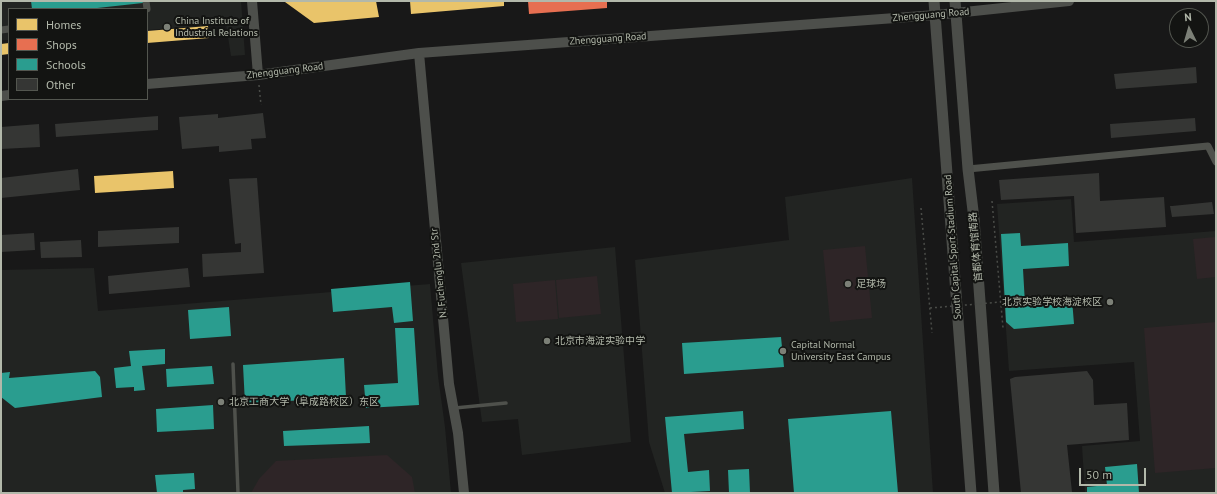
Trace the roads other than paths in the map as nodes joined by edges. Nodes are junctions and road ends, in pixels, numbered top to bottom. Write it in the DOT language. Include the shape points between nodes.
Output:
graph roads {
  1 [pos="252,1"];
  2 [pos="934,1"];
  3 [pos="955,1"];
  4 [pos="1069,1"];
  5 [pos="956,14"];
  6 [pos="936,15"];
  7 [pos="419,53"];
  8 [pos="258,75"];
  9 [pos="148,84"];
  10 [pos="1216,162"];
  11 [pos="968,169"];
  12 [pos="233,364"];
  13 [pos="506,402"];
  14 [pos="454,408"];
  15 [pos="238,493"];
  16 [pos="464,493"];
  17 [pos="972,493"];
  18 [pos="994,493"];
  1 -- 8 [label="street"];
  2 -- 6 [label="main road, South Capital Sport Stadium Road"];
  3 -- 5 [label="main road, 首都体育馆南路"];
  4 -- 5 [label="street, Zhengguang Road"];
  5 -- 6 [label="street, Zhengguang Road"];
  5 -- 11 [label="main road, 首都体育馆南路"];
  6 -- 7 [label="street, Zhengguang Road"];
  6 -- 17 [label="main road, South Capital Sport Stadium Road"];
  7 -- 8 [label="street, Zhengguang Road"];
  7 -- 14 [label="street, N. Fuchenglu 2nd Str"];
  8 -- 9 [label="street, Zhengguang Road"];
  10 -- 11 [label="street" via="1208,146"];
  11 -- 18 [label="main road, 首都体育馆南路"];
  12 -- 15 [label="lane"];
  13 -- 14 [label="lane"];
  14 -- 16 [label="street, N. Fuchenglu 2nd Str"];
}
